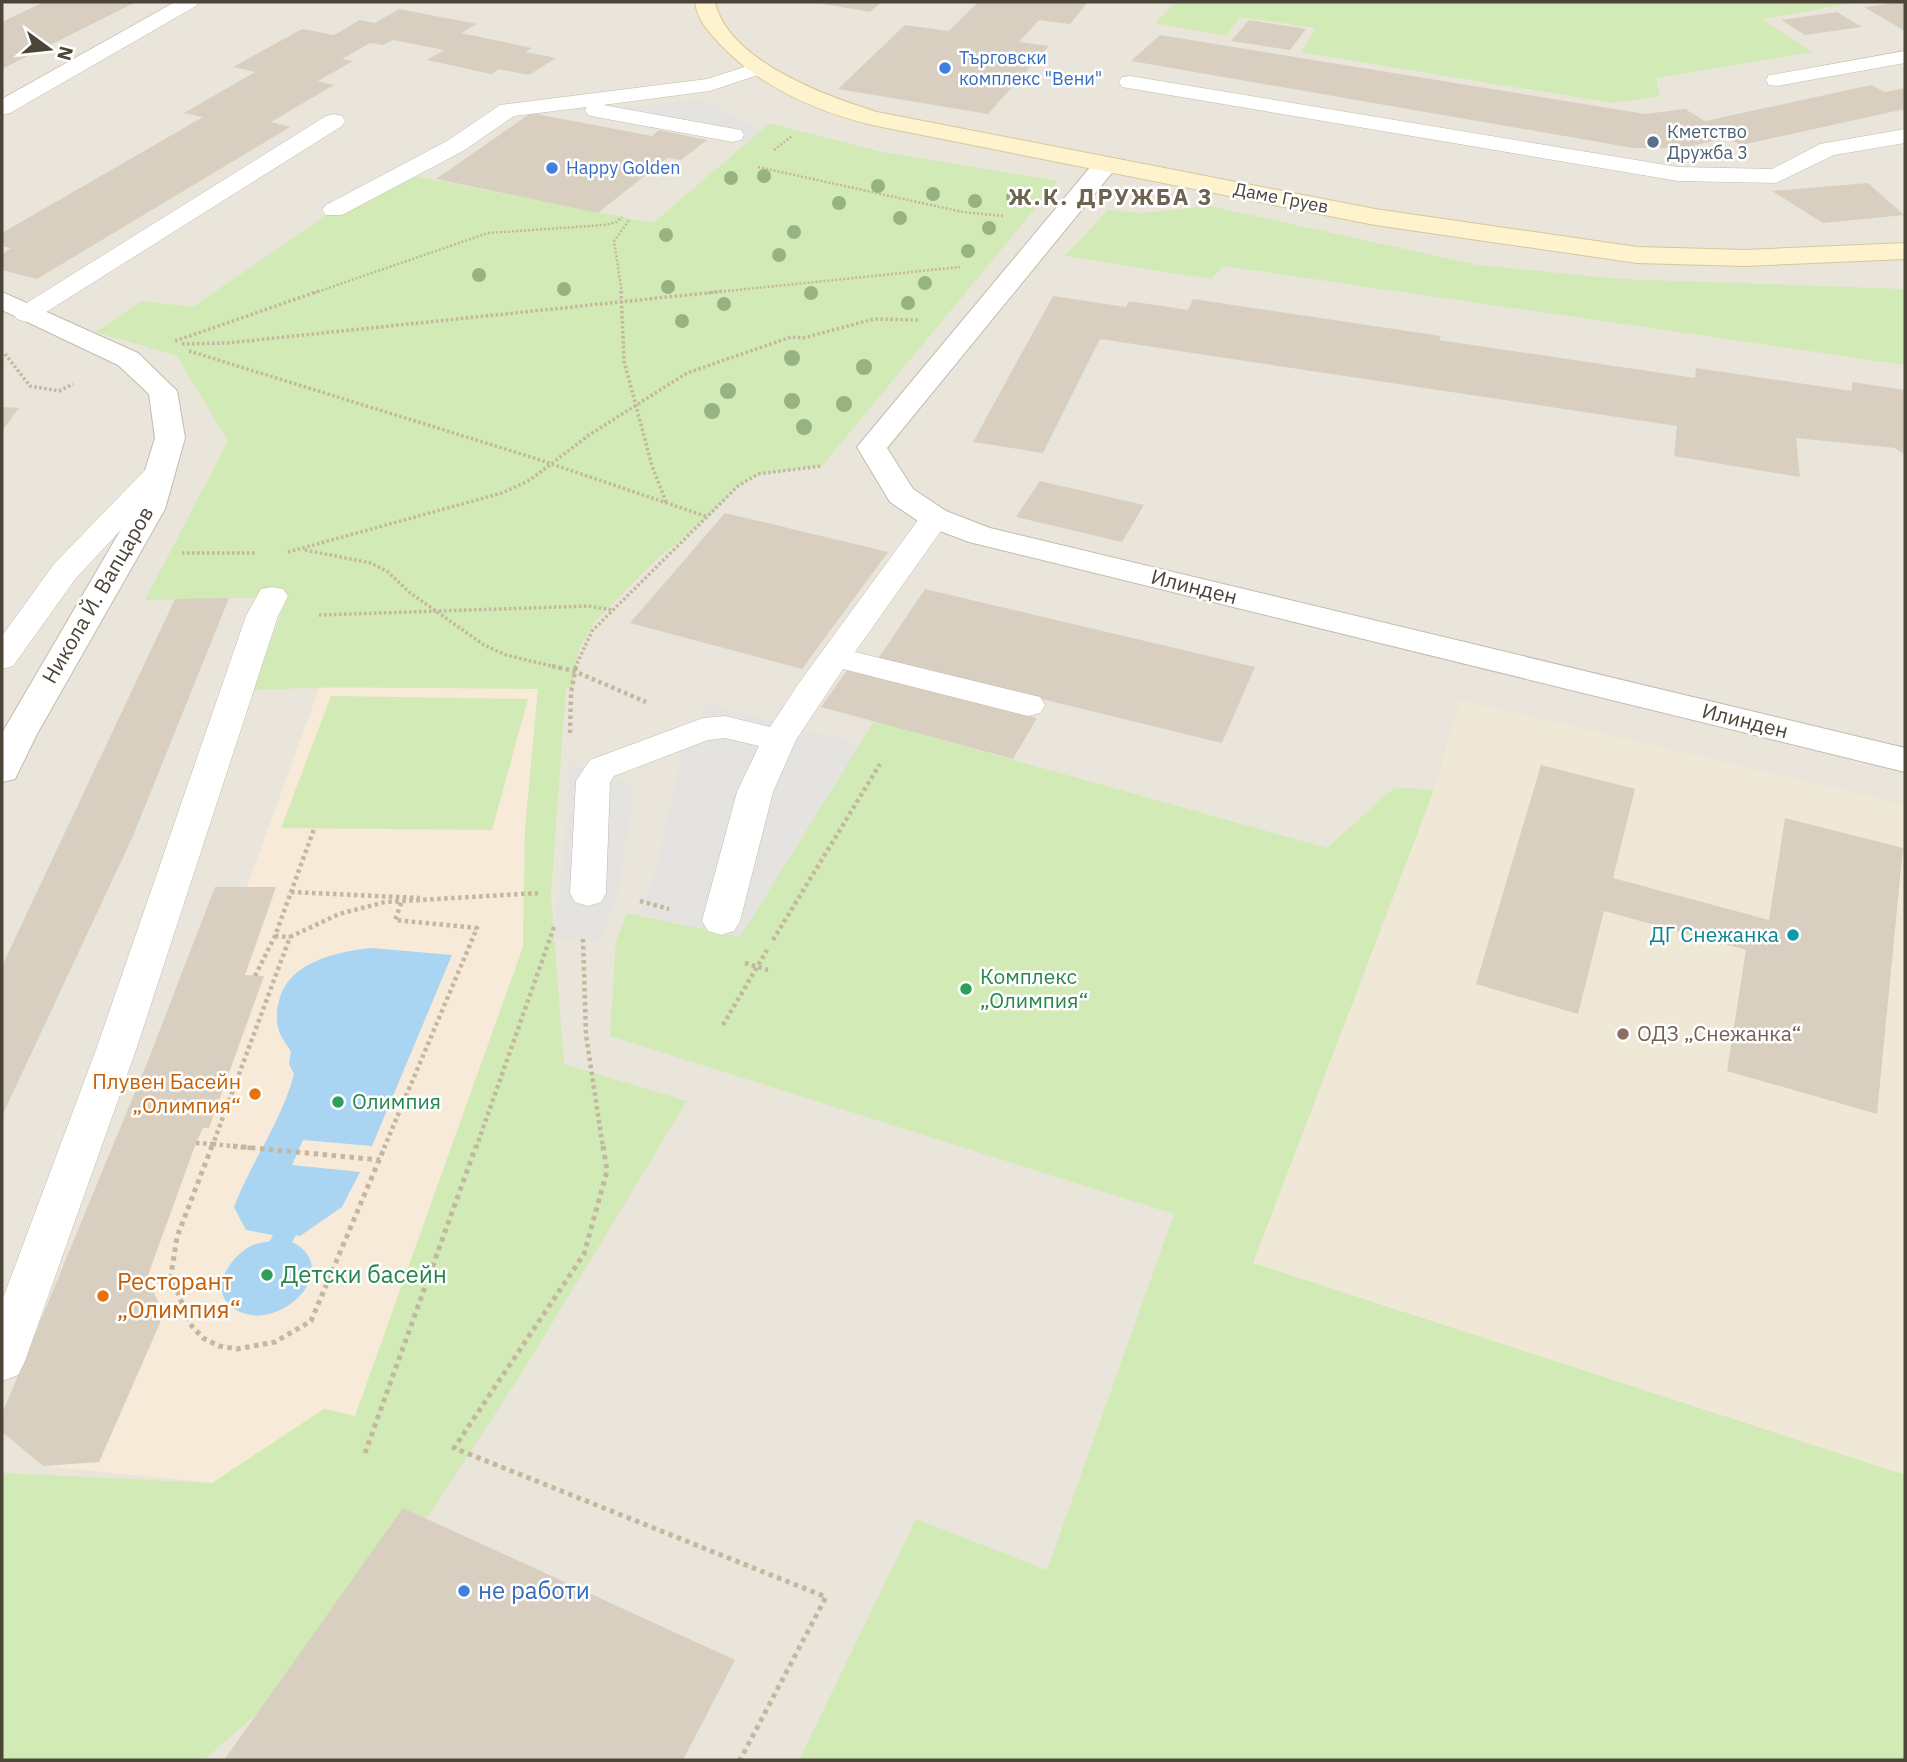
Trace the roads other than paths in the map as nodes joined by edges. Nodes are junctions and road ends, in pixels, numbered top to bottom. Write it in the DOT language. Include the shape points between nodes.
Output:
graph roads {
  1 [pos="189,2"];
  2 [pos="705,2"];
  3 [pos="1905,57"];
  4 [pos="757,69"];
  5 [pos="1777,80"];
  6 [pos="1130,82"];
  7 [pos="565,102"];
  8 [pos="2,108"];
  9 [pos="334,121"];
  10 [pos="733,135"];
  11 [pos="1905,136"];
  12 [pos="1106,164"];
  13 [pos="334,210"];
  14 [pos="1905,251"];
  15 [pos="2,300"];
  16 [pos="26,314"];
  17 [pos="161,470"];
  18 [pos="935,518"];
  19 [pos="267,606"];
  20 [pos="835,657"];
  21 [pos="2,659"];
  22 [pos="1028,705"];
  23 [pos="779,740"];
  24 [pos="1905,760"];
  25 [pos="2,769"];
  26 [pos="588,893"];
  27 [pos="721,921"];
  28 [pos="2,1361"];
  1 -- 8 [label="lane"];
  2 -- 4 [label="main road, Даме Груев" via="707,16"];
  3 -- 5 [label="lane"];
  4 -- 7 [label="lane" via="701,87"];
  4 -- 12 [label="main road, Даме Груев" via="808,97 872,118"];
  6 -- 11 [label="lane" via="1678,174 1776,176 1828,149"];
  7 -- 10 [label="lane"];
  7 -- 13 [label="lane" via="508,110 455,146"];
  9 -- 16 [label="lane"];
  12 -- 14 [label="main road, Даме Груев" via="1375,217 1637,255 1745,258"];
  12 -- 18 [label="street, Илинден" via="872,447 901,495"];
  15 -- 16 [label="street, Никола Й. Вапцаров"];
  16 -- 17 [label="street, Никола Й. Вапцаров" via="128,359 163,391 170,438"];
  17 -- 21 [label="lane" via="65,570"];
  17 -- 25 [label="street, Никола Й. Вапцаров" via="149,509"];
  18 -- 20 [label="lane"];
  18 -- 24 [label="street, Илинден" via="981,535"];
  19 -- 28 [label="lane" via="117,1047"];
  20 -- 22 [label="lane"];
  20 -- 23 [label="lane"];
  23 -- 26 [label="lane" via="725,727 703,729 603,768 593,781"];
  23 -- 27 [label="lane" via="755,792"];
}
